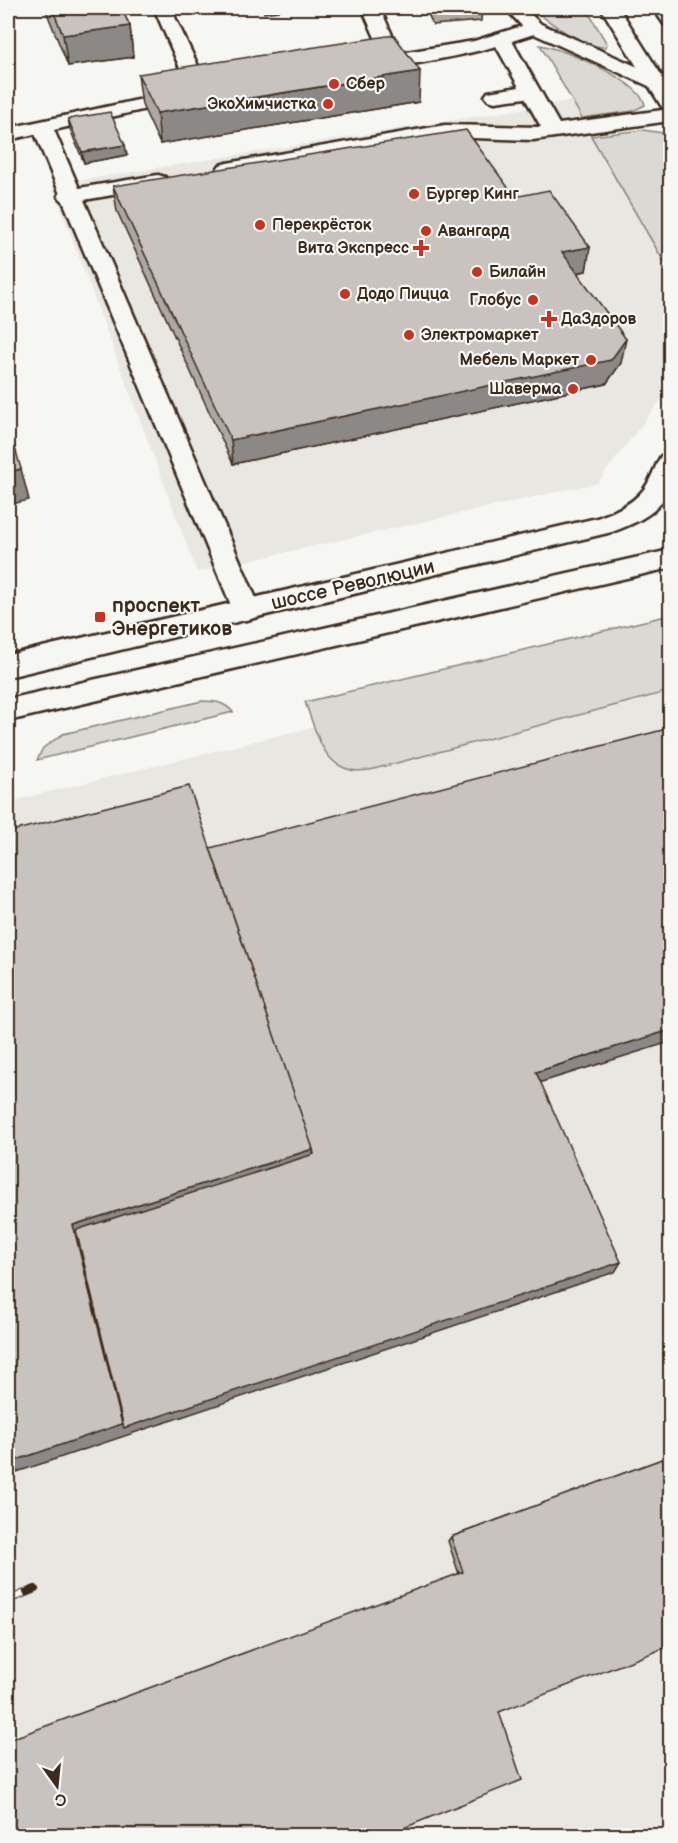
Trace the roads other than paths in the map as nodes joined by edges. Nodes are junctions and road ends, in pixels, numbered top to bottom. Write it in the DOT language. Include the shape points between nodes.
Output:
graph roads {
  1 [pos="173,8"];
  2 [pos="371,8"];
  3 [pos="514,8"];
  4 [pos="610,8"];
  5 [pos="662,8"];
  6 [pos="670,20"];
  7 [pos="535,28"];
  8 [pos="502,40"];
  9 [pos="394,60"];
  10 [pos="348,68"];
  11 [pos="658,83"];
  12 [pos="223,87"];
  13 [pos="200,91"];
  14 [pos="530,91"];
  15 [pos="495,96"];
  16 [pos="670,104"];
  17 [pos="670,115"];
  18 [pos="42,126"];
  19 [pos="553,131"];
  20 [pos="8,134"];
  21 [pos="210,172"];
  22 [pos="175,178"];
  23 [pos="69,196"];
  24 [pos="670,462"];
  25 [pos="670,559"];
  26 [pos="247,610"];
  27 [pos="8,666"];
  28 [pos="8,710"];
  1 -- 13 [label="main road" via="162,9"];
  2 -- 9 [label="main road"];
  3 -- 7 [label="main road"];
  4 -- 11 [label="main road"];
  5 -- 6 [label="main road"];
  7 -- 8 [label="main road"];
  7 -- 11 [label="main road"];
  8 -- 9 [label="main road"];
  8 -- 14 [label="main road"];
  9 -- 10 [label="main road"];
  11 -- 16 [label="main road"];
  12 -- 13 [label="main road"];
  13 -- 18 [label="main road"];
  14 -- 15 [label="main road"];
  14 -- 19 [label="main road"];
  17 -- 19 [label="main road"];
  18 -- 20 [label="main road"];
  18 -- 23 [label="main road"];
  19 -- 21 [label="main road" via="445,131"];
  22 -- 23 [label="main road"];
  23 -- 26 [label="main road"];
  24 -- 26 [label="main road, шоссе Революции" via="653,498 633,515 603,526"];
  25 -- 28 [label="main road"];
  26 -- 27 [label="main road, шоссе Революции"];
}
